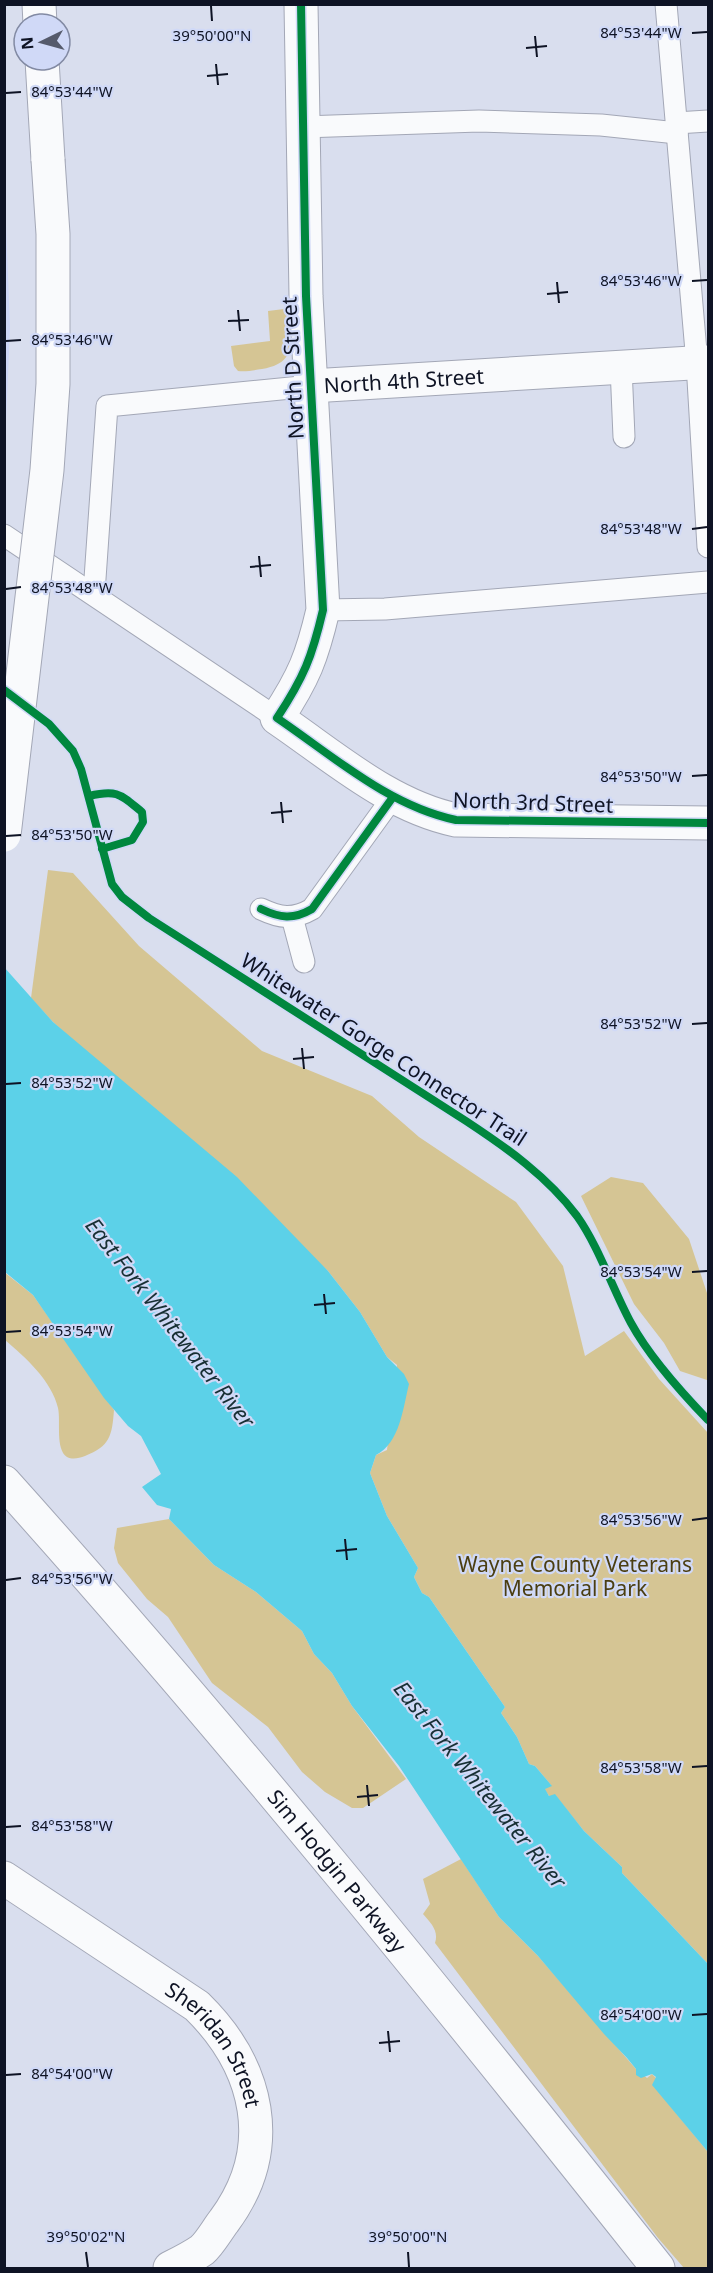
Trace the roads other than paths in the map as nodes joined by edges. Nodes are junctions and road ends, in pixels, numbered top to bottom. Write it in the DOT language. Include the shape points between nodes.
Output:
graph roads {
  1 [pos="301,4"];
  2 [pos="666,4"];
  3 [pos="43,72"];
  4 [pos="708,122"];
  5 [pos="303,127"];
  6 [pos="677,128"];
  7 [pos="703,362"];
  8 [pos="621,367"];
  9 [pos="310,386"];
  10 [pos="624,437"];
  11 [pos="4,535"];
  12 [pos="708,547"];
  13 [pos="708,582"];
  14 [pos="94,593"];
  15 [pos="323,610"];
  16 [pos="277,718"];
  17 [pos="393,797"];
  18 [pos="708,823"];
  19 [pos="4,835"];
  20 [pos="261,909"];
  21 [pos="292,917"];
  22 [pos="304,962"];
  23 [pos="4,1482"];
  24 [pos="4,1878"];
  25 [pos="170,2268"];
  26 [pos="658,2268"];
  1 -- 5 [label="street, North D Street"];
  2 -- 6 [label="lane"];
  3 -- 19 [label="street, bridge" via="53,234 53,384 47,470"];
  4 -- 6 [label="lane"];
  5 -- 6 [label="lane" via="479,121"];
  5 -- 9 [label="street, North D Street"];
  6 -- 7 [label="lane"];
  7 -- 8 [label="street, North 4th Street"];
  7 -- 12 [label="lane"];
  8 -- 9 [label="street, North 4th Street"];
  8 -- 10 [label="lane"];
  9 -- 14 [label="lane, North 4th Street" via="107,406"];
  9 -- 15 [label="street, North D Street"];
  11 -- 14 [label="lane, North 3rd Street"];
  13 -- 15 [label="lane" via="385,609"];
  14 -- 16 [label="lane, North 3rd Street"];
  15 -- 16 [label="street, North D Street" via="311,659 299,686"];
  16 -- 17 [label="street, North 3rd Street"];
  17 -- 18 [label="street, North 3rd Street" via="433,815 456,820"];
  17 -- 21 [label="lane" via="320,900 312,909"];
  20 -- 21 [label="lane"];
  21 -- 22 [label="lane"];
  23 -- 26 [label="street, Sim Hodgin Parkway" via="310,1835"];
  24 -- 25 [label="street, Sheridan Street" via="197,2006 214,2023 240,2065 254,2099 258,2127 250,2172 238,2202 203,2249"];
}
